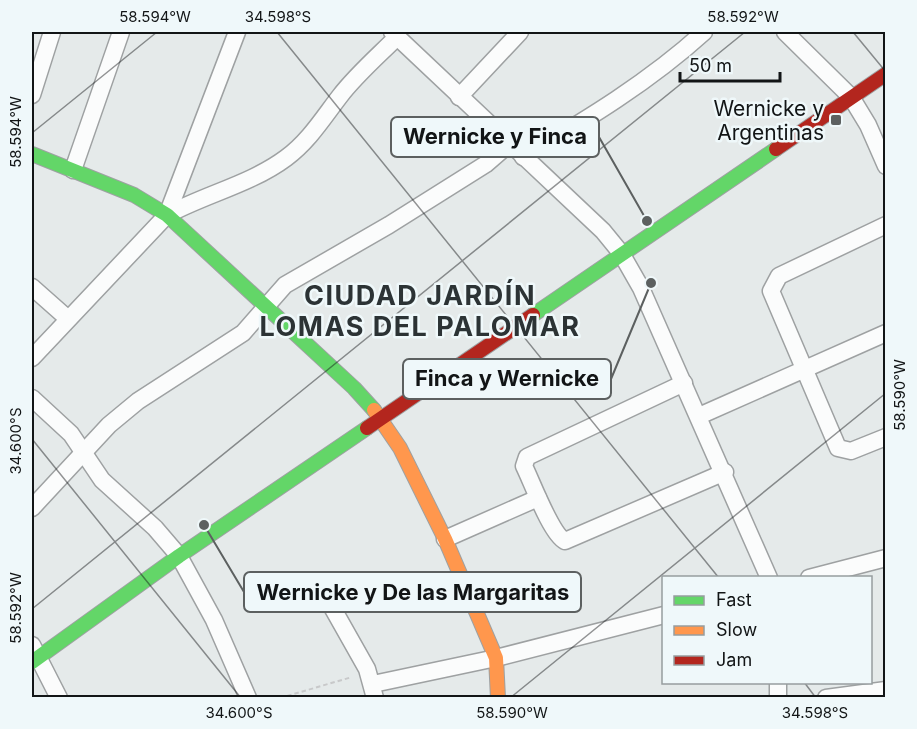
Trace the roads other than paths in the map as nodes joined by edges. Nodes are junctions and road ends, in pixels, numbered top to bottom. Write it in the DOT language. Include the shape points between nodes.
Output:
graph roads {
  1 [pos="52,32"];
  2 [pos="122,32"];
  3 [pos="237,32"];
  4 [pos="520,32"];
  5 [pos="704,32"];
  6 [pos="786,32"];
  7 [pos="395,34"];
  8 [pos="885,74"];
  9 [pos="32,95"];
  10 [pos="459,97"];
  11 [pos="851,97"];
  12 [pos="508,144"];
  13 [pos="32,154"];
  14 [pos="523,157"];
  15 [pos="885,166"];
  16 [pos="73,170"];
  17 [pos="167,215"];
  18 [pos="885,225"];
  19 [pos="621,253"];
  20 [pos="32,287"];
  21 [pos="265,308"];
  22 [pos="67,318"];
  23 [pos="885,333"];
  24 [pos="32,358"];
  25 [pos="803,370"];
  26 [pos="684,382"];
  27 [pos="32,398"];
  28 [pos="699,416"];
  29 [pos="381,418"];
  30 [pos="885,437"];
  31 [pos="83,454"];
  32 [pos="725,472"];
  33 [pos="538,498"];
  34 [pos="32,508"];
  35 [pos="445,539"];
  36 [pos="179,556"];
  37 [pos="885,558"];
  38 [pos="768,576"];
  39 [pos="817,576"];
  40 [pos="332,607"];
  41 [pos="662,615"];
  42 [pos="34,655"];
  43 [pos="496,658"];
  44 [pos="885,690"];
  45 [pos="374,691"];
  46 [pos="59,698"];
  47 [pos="248,698"];
  48 [pos="498,698"];
  49 [pos="826,698"];
  1 -- 9 [label="street"];
  2 -- 16 [label="street"];
  3 -- 17 [label="street"];
  4 -- 10 [label="street"];
  5 -- 14 [label="street" via="619,99"];
  6 -- 11 [label="street"];
  7 -- 10 [label="street"];
  7 -- 17 [label="street" via="306,141 286,158 253,178"];
  8 -- 11 [label="street"];
  10 -- 12 [label="street"];
  11 -- 15 [label="street"];
  11 -- 19 [label="street"];
  12 -- 14 [label="street"];
  12 -- 21 [label="street" via="486,164 389,225 294,278"];
  13 -- 16 [label="street"];
  14 -- 19 [label="street" via="603,231"];
  16 -- 17 [label="street" via="134,195"];
  17 -- 21 [label="street"];
  17 -- 22 [label="street"];
  18 -- 25 [label="street" via="779,276 771,285 772,298"];
  19 -- 26 [label="street"];
  19 -- 29 [label="street"];
  20 -- 22 [label="street"];
  21 -- 29 [label="street" via="354,388"];
  21 -- 31 [label="street" via="235,339 131,407"];
  22 -- 24 [label="street"];
  23 -- 25 [label="street"];
  25 -- 28 [label="street"];
  25 -- 30 [label="street" via="835,444 842,451"];
  26 -- 28 [label="street"];
  26 -- 33 [label="street" via="525,459 524,466"];
  27 -- 31 [label="street" via="71,434"];
  28 -- 32 [label="street"];
  29 -- 35 [label="street"];
  29 -- 36 [label="street"];
  31 -- 34 [label="street"];
  31 -- 36 [label="street" via="102,480 155,528"];
  32 -- 33 [label="street" via="563,541"];
  32 -- 38 [label="street"];
  33 -- 35 [label="street"];
  35 -- 43 [label="street"];
  36 -- 42 [label="street"];
  36 -- 47 [label="street" via="214,620"];
  37 -- 39 [label="street"];
  40 -- 45 [label="street"];
  41 -- 43 [label="street"];
  42 -- 46 [label="street"];
  43 -- 45 [label="street"];
  43 -- 48 [label="street"];
  44 -- 49 [label="street"];
}
